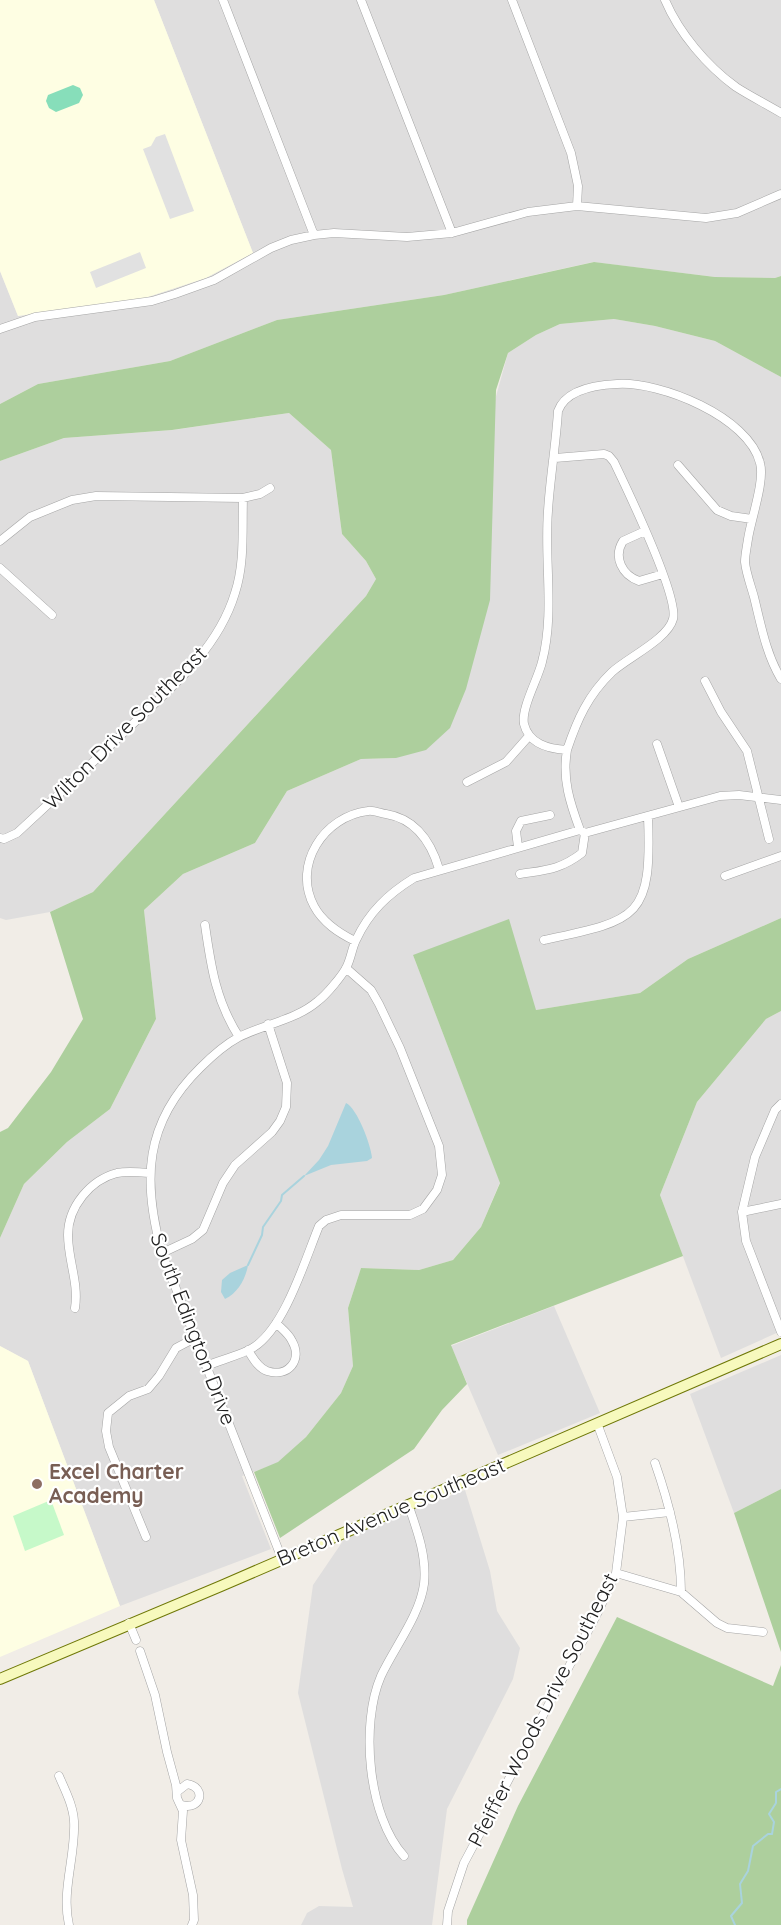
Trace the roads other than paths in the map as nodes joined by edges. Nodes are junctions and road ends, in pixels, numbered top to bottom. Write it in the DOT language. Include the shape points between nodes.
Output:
graph roads {
  1 [pos="223,0"];
  2 [pos="361,0"];
  3 [pos="512,0"];
  4 [pos="665,0"];
  5 [pos="781,113"];
  6 [pos="781,194"];
  7 [pos="577,206"];
  8 [pos="452,233"];
  9 [pos="314,235"];
  10 [pos="0,329"];
  11 [pos="555,458"];
  12 [pos="678,465"];
  13 [pos="270,488"];
  14 [pos="243,498"];
  15 [pos="752,519"];
  16 [pos="645,531"];
  17 [pos="0,541"];
  18 [pos="0,568"];
  19 [pos="663,574"];
  20 [pos="52,615"];
  21 [pos="781,679"];
  22 [pos="705,681"];
  23 [pos="528,736"];
  24 [pos="657,744"];
  25 [pos="567,750"];
  26 [pos="467,782"];
  27 [pos="758,797"];
  28 [pos="781,800"];
  29 [pos="679,807"];
  30 [pos="550,815"];
  31 [pos="648,816"];
  32 [pos="582,831"];
  33 [pos="2,839"];
  34 [pos="769,839"];
  35 [pos="518,847"];
  36 [pos="781,856"];
  37 [pos="439,869"];
  38 [pos="520,874"];
  39 [pos="725,876"];
  40 [pos="205,925"];
  41 [pos="544,940"];
  42 [pos="355,941"];
  43 [pos="346,968"];
  44 [pos="268,1024"];
  45 [pos="239,1037"];
  46 [pos="781,1104"];
  47 [pos="149,1173"];
  48 [pos="781,1204"];
  49 [pos="742,1212"];
  50 [pos="162,1253"];
  51 [pos="75,1308"];
  52 [pos="276,1323"];
  53 [pos="781,1332"];
  54 [pos="195,1338"];
  55 [pos="781,1344"];
  56 [pos="248,1350"];
  57 [pos="206,1366"];
  58 [pos="597,1423"];
  59 [pos="655,1463"];
  60 [pos="408,1504"];
  61 [pos="670,1512"];
  62 [pos="623,1517"];
  63 [pos="146,1537"];
  64 [pos="282,1559"];
  65 [pos="616,1573"];
  66 [pos="681,1592"];
  67 [pos="129,1623"];
  68 [pos="763,1632"];
  69 [pos="136,1640"];
  70 [pos="140,1652"];
  71 [pos="0,1679"];
  72 [pos="59,1776"];
  73 [pos="180,1788"];
  74 [pos="182,1805"];
  75 [pos="192,1806"];
  76 [pos="183,1816"];
  77 [pos="404,1856"];
  78 [pos="69,1925"];
  79 [pos="192,1925"];
  80 [pos="447,1925"];
  1 -- 9 [label="street"];
  2 -- 8 [label="street"];
  3 -- 7 [label="street" via="571,153 578,186"];
  4 -- 5 [label="street" via="683,32 713,66 736,86"];
  6 -- 7 [label="street" via="737,213 706,218"];
  7 -- 8 [label="street" via="528,212"];
  8 -- 9 [label="street" via="407,237"];
  9 -- 10 [label="street" via="271,248 214,280 175,294 46,315"];
  11 -- 15 [label="street" via="558,411 572,394 620,383 675,394 710,409 737,429 753,448 761,476"];
  11 -- 16 [label="street" via="609,456"];
  11 -- 23 [label="street" via="548,511 549,619 542,662 523,720"];
  12 -- 15 [label="street" via="717,510"];
  13 -- 14 [label="street"];
  14 -- 17 [label="street" via="96,496 72,500 30,517"];
  14 -- 33 [label="street, Wilton Drive Southeast" via="240,571 235,593 222,626 202,656 17,833"];
  15 -- 21 [label="street" via="745,563 767,646"];
  16 -- 19 [label="street"];
  16 -- 19 [label="street" via="623,541 618,554 621,564 626,574 639,581"];
  18 -- 20 [label="street"];
  19 -- 25 [label="street" via="674,611 669,628 610,674 581,710"];
  22 -- 27 [label="street" via="747,751"];
  23 -- 25 [label="street" via="554,750"];
  23 -- 26 [label="street" via="506,762"];
  24 -- 29 [label="street"];
  25 -- 32 [label="street" via="564,765 568,797"];
  27 -- 28 [label="street, South Edington Drive"];
  27 -- 29 [label="street, South Edington Drive" via="720,796"];
  27 -- 34 [label="street"];
  29 -- 31 [label="street, South Edington Drive"];
  30 -- 35 [label="street" via="520,821 516,831"];
  31 -- 32 [label="street, South Edington Drive"];
  31 -- 41 [label="street" via="647,885 633,911 600,928"];
  32 -- 35 [label="street, South Edington Drive"];
  32 -- 38 [label="street" via="582,853 570,862 560,868"];
  35 -- 37 [label="street, South Edington Drive"];
  36 -- 39 [label="street"];
  37 -- 42 [label="street, South Edington Drive" via="395,890 374,910"];
  37 -- 42 [label="street" via="427,838 410,821 394,815 369,811 343,819 325,831 311,853 307,880 313,905 337,932"];
  40 -- 45 [label="street" via="218,992 226,1017"];
  42 -- 43 [label="street, South Edington Drive"];
  43 -- 44 [label="street, South Edington Drive" via="318,1001 290,1018"];
  43 -- 52 [label="street" via="371,990 400,1048 439,1146 442,1175 437,1190 417,1213 341,1215 319,1226"];
  44 -- 45 [label="street, South Edington Drive"];
  44 -- 50 [label="street" via="287,1083 286,1107 280,1121 235,1165 203,1230"];
  45 -- 47 [label="street, South Edington Drive" via="188,1080 166,1112 154,1141"];
  46 -- 49 [label="street" via="755,1157"];
  47 -- 50 [label="street, South Edington Drive" via="153,1221"];
  47 -- 51 [label="street" via="126,1172 105,1177 76,1206 68,1233"];
  48 -- 49 [label="street"];
  49 -- 53 [label="street" via="746,1241"];
  50 -- 54 [label="street, South Edington Drive"];
  52 -- 56 [label="street"];
  52 -- 56 [label="street" via="292,1341 297,1355 294,1365 287,1370 268,1371"];
  54 -- 57 [label="street, South Edington Drive"];
  54 -- 63 [label="street" via="176,1348 148,1389 129,1396 108,1413 109,1448"];
  55 -- 58 [label="main road, Breton Avenue Southeast"];
  56 -- 57 [label="street"];
  57 -- 64 [label="street, South Edington Drive"];
  58 -- 60 [label="main road, Breton Avenue Southeast"];
  58 -- 62 [label="street, Pfeiffer Woods Drive Southeast" via="617,1477"];
  59 -- 61 [label="street"];
  60 -- 64 [label="main road, Breton Avenue Southeast"];
  60 -- 77 [label="street" via="425,1565 423,1587 380,1679 370,1733 370,1763 381,1816 392,1844"];
  61 -- 62 [label="street"];
  61 -- 66 [label="street"];
  62 -- 65 [label="street, Pfeiffer Woods Drive Southeast"];
  64 -- 67 [label="main road, Breton Avenue Southeast"];
  65 -- 66 [label="street"];
  65 -- 80 [label="street, Pfeiffer Woods Drive Southeast" via="464,1863"];
  66 -- 68 [label="street" via="727,1628"];
  67 -- 69 [label="street"];
  67 -- 71 [label="main road, Breton Avenue Southeast"];
  70 -- 73 [label="street" via="156,1695 167,1752"];
  72 -- 78 [label="street" via="74,1822"];
  73 -- 74 [label="street" via="177,1797"];
  73 -- 75 [label="street" via="194,1785 198,1791 199,1798"];
  74 -- 75 [label="street"];
  74 -- 76 [label="street"];
  75 -- 76 [label="street"];
  76 -- 79 [label="street" via="181,1840 193,1895"];
}
